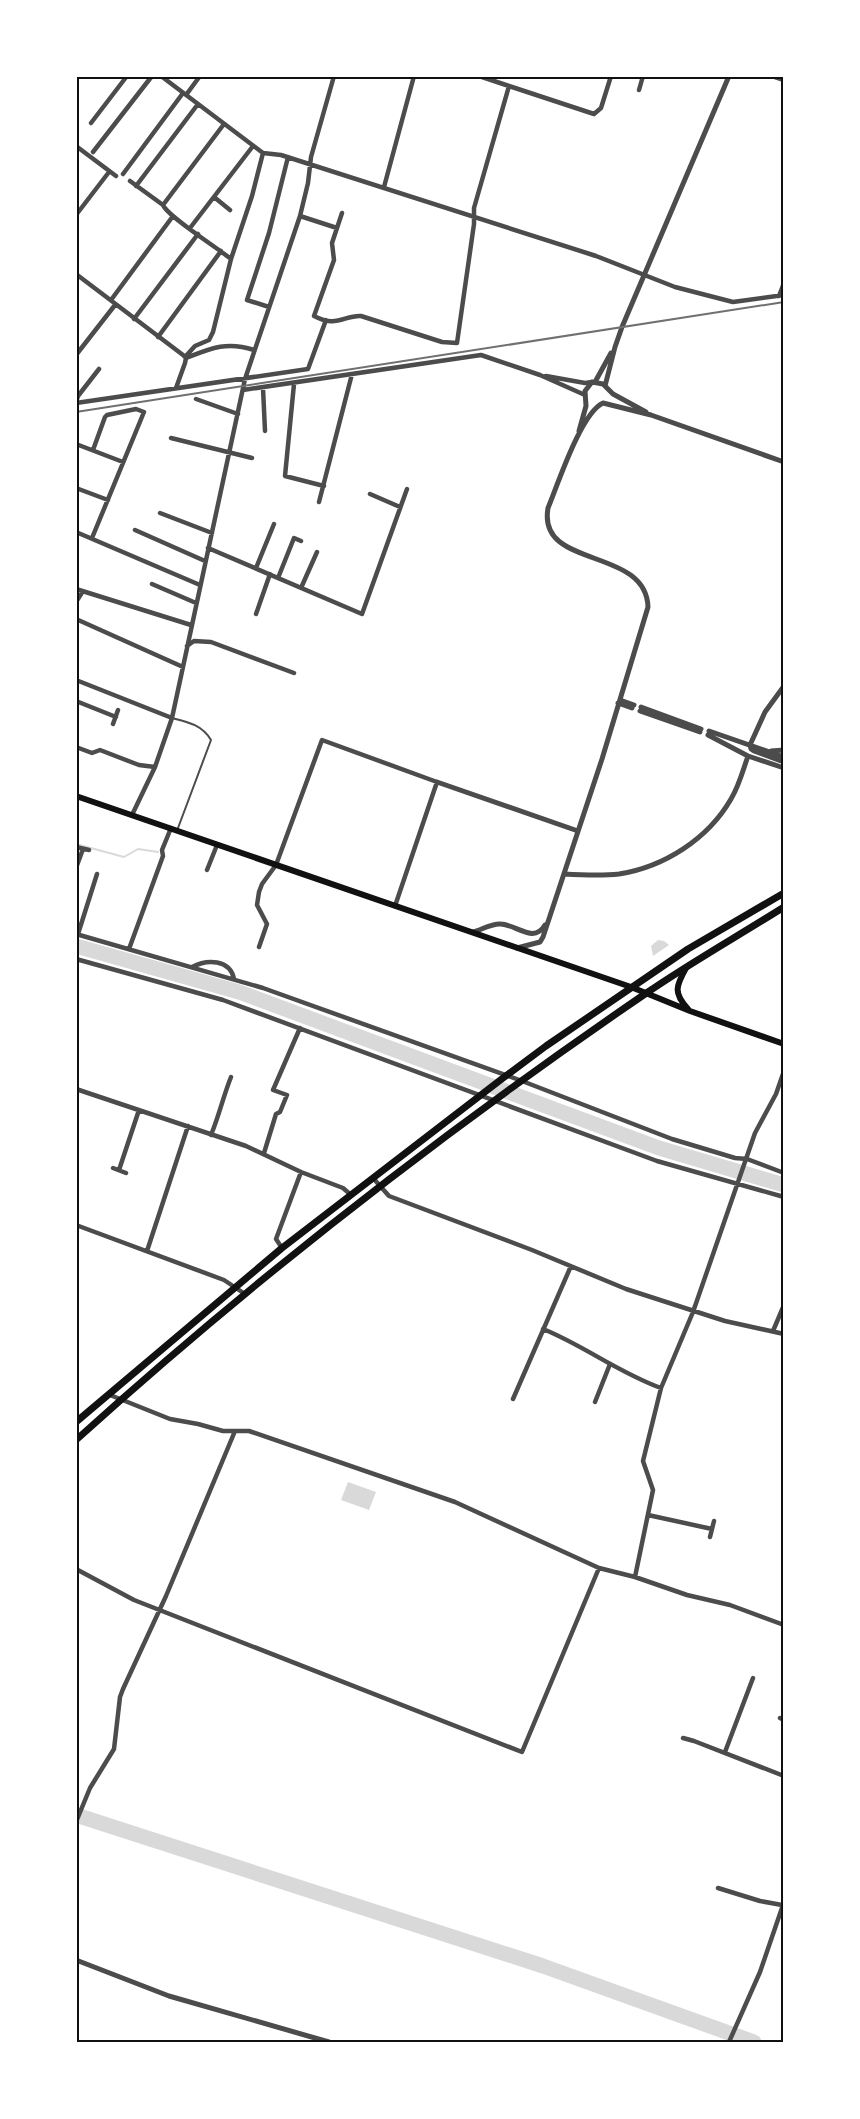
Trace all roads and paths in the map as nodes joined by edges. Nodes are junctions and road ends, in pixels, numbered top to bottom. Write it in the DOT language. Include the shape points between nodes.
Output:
graph roads {
  1 [pos="126,76"];
  2 [pos="152,76"];
  3 [pos="161,76"];
  4 [pos="200,76"];
  5 [pos="334,76"];
  6 [pos="414,76"];
  7 [pos="479,76"];
  8 [pos="612,76"];
  9 [pos="643,76"];
  10 [pos="729,76"];
  11 [pos="772,76"];
  12 [pos="783,80"];
  13 [pos="509,86"];
  14 [pos="639,90"];
  15 [pos="184,94"];
  16 [pos="198,104"];
  17 [pos="91,123"];
  18 [pos="224,124"];
  19 [pos="254,146"];
  20 [pos="79,148"];
  21 [pos="93,152"];
  22 [pos="263,153"];
  23 [pos="76,156"];
  24 [pos="288,157"];
  25 [pos="310,164"];
  26 [pos="110,172"];
  27 [pos="123,174"];
  28 [pos="116,176"];
  29 [pos="130,181"];
  30 [pos="136,186"];
  31 [pos="384,188"];
  32 [pos="214,197"];
  33 [pos="163,205"];
  34 [pos="230,210"];
  35 [pos="342,213"];
  36 [pos="76,215"];
  37 [pos="173,216"];
  38 [pos="300,216"];
  39 [pos="474,216"];
  40 [pos="190,228"];
  41 [pos="337,228"];
  42 [pos="198,234"];
  43 [pos="221,251"];
  44 [pos="231,259"];
  45 [pos="644,275"];
  46 [pos="78,277"];
  47 [pos="783,283"];
  48 [pos="781,296"];
  49 [pos="113,302"];
  50 [pos="269,307"];
  51 [pos="134,319"];
  52 [pos="326,320"];
  53 [pos="158,337"];
  54 [pos="615,347"];
  55 [pos="254,350"];
  56 [pos="76,355"];
  57 [pos="185,357"];
  58 [pos="99,369"];
  59 [pos="352,374"];
  60 [pos="540,375"];
  61 [pos="245,379"];
  62 [pos="594,382"];
  63 [pos="294,384"];
  64 [pos="606,387"];
  65 [pos="176,388"];
  66 [pos="263,388"];
  67 [pos="243,390"];
  68 [pos="585,397"];
  69 [pos="196,399"];
  70 [pos="76,403"];
  71 [pos="601,404"];
  72 [pos="238,414"];
  73 [pos="651,415"];
  74 [pos="265,430"];
  75 [pos="578,436"];
  76 [pos="171,438"];
  77 [pos="76,444"];
  78 [pos="93,450"];
  79 [pos="229,453"];
  80 [pos="252,458"];
  81 [pos="123,462"];
  82 [pos="783,462"];
  83 [pos="324,486"];
  84 [pos="76,488"];
  85 [pos="407,489"];
  86 [pos="370,494"];
  87 [pos="108,500"];
  88 [pos="319,502"];
  89 [pos="400,507"];
  90 [pos="160,513"];
  91 [pos="274,524"];
  92 [pos="135,530"];
  93 [pos="76,532"];
  94 [pos="212,532"];
  95 [pos="92,538"];
  96 [pos="301,541"];
  97 [pos="208,548"];
  98 [pos="317,552"];
  99 [pos="205,561"];
  100 [pos="256,568"];
  101 [pos="270,574"];
  102 [pos="278,578"];
  103 [pos="152,585"];
  104 [pos="200,585"];
  105 [pos="301,588"];
  106 [pos="76,589"];
  107 [pos="82,591"];
  108 [pos="76,602"];
  109 [pos="196,603"];
  110 [pos="256,614"];
  111 [pos="76,619"];
  112 [pos="191,625"];
  113 [pos="188,646"];
  114 [pos="183,667"];
  115 [pos="294,673"];
  116 [pos="76,680"];
  117 [pos="783,686"];
  118 [pos="76,701"];
  119 [pos="619,701"];
  120 [pos="633,706"];
  121 [pos="641,709"];
  122 [pos="118,710"];
  123 [pos="116,717"];
  124 [pos="172,718"];
  125 [pos="113,724"];
  126 [pos="701,730"];
  127 [pos="750,746"];
  128 [pos="76,747"];
  129 [pos="783,750"];
  130 [pos="766,752"];
  131 [pos="748,756"];
  132 [pos="783,757"];
  133 [pos="783,762"];
  134 [pos="155,766"];
  135 [pos="783,770"];
  136 [pos="437,782"];
  137 [pos="76,796"];
  138 [pos="132,815"];
  139 [pos="174,830"];
  140 [pos="578,831"];
  141 [pos="218,845"];
  142 [pos="83,849"];
  143 [pos="276,865"];
  144 [pos="76,868"];
  145 [pos="207,870"];
  146 [pos="97,874"];
  147 [pos="564,874"];
  148 [pos="783,893"];
  149 [pos="395,906"];
  150 [pos="783,907"];
  151 [pos="548,921"];
  152 [pos="473,932"];
  153 [pos="77,934"];
  154 [pos="259,947"];
  155 [pos="517,948"];
  156 [pos="129,949"];
  157 [pos="76,959"];
  158 [pos="192,967"];
  159 [pos="686,968"];
  160 [pos="234,979"];
  161 [pos="631,987"];
  162 [pos="646,993"];
  163 [pos="690,1011"];
  164 [pos="300,1028"];
  165 [pos="783,1044"];
  166 [pos="783,1071"];
  167 [pos="231,1077"];
  168 [pos="504,1077"];
  169 [pos="520,1082"];
  170 [pos="76,1089"];
  171 [pos="480,1095"];
  172 [pos="495,1100"];
  173 [pos="139,1110"];
  174 [pos="188,1126"];
  175 [pos="211,1135"];
  176 [pos="264,1153"];
  177 [pos="747,1161"];
  178 [pos="301,1172"];
  179 [pos="126,1173"];
  180 [pos="783,1173"];
  181 [pos="373,1178"];
  182 [pos="739,1183"];
  183 [pos="379,1187"];
  184 [pos="351,1195"];
  185 [pos="783,1197"];
  186 [pos="76,1225"];
  187 [pos="282,1248"];
  188 [pos="147,1251"];
  189 [pos="571,1266"];
  190 [pos="236,1287"];
  191 [pos="245,1294"];
  192 [pos="783,1305"];
  193 [pos="693,1312"];
  194 [pos="543,1329"];
  195 [pos="773,1331"];
  196 [pos="783,1334"];
  197 [pos="610,1364"];
  198 [pos="661,1388"];
  199 [pos="110,1395"];
  200 [pos="513,1399"];
  201 [pos="120,1401"];
  202 [pos="595,1402"];
  203 [pos="76,1422"];
  204 [pos="235,1431"];
  205 [pos="76,1440"];
  206 [pos="648,1515"];
  207 [pos="714,1521"];
  208 [pos="712,1529"];
  209 [pos="711,1537"];
  210 [pos="599,1568"];
  211 [pos="76,1569"];
  212 [pos="635,1576"];
  213 [pos="159,1610"];
  214 [pos="783,1625"];
  215 [pos="753,1678"];
  216 [pos="683,1738"];
  217 [pos="726,1752"];
  218 [pos="783,1776"];
  219 [pos="77,1820"];
  220 [pos="718,1888"];
  221 [pos="783,1904"];
  222 [pos="76,1960"];
  223 [pos="328,2043"];
  224 [pos="729,2043"];
  1 -- 17 [label="street"];
  2 -- 21 [label="street"];
  3 -- 15 [label="street"];
  4 -- 15 [label="street"];
  5 -- 25 [label="street"];
  6 -- 31 [label="street"];
  7 -- 13 [label="street"];
  8 -- 13 [label="street" via="601,108 594,114"];
  9 -- 14 [label="street"];
  10 -- 45 [label="street"];
  11 -- 12 [label="street"];
  13 -- 39 [label="street"];
  15 -- 16 [label="street"];
  15 -- 27 [label="street"];
  16 -- 18 [label="street"];
  16 -- 30 [label="street"];
  18 -- 19 [label="street"];
  18 -- 33 [label="street"];
  19 -- 22 [label="street"];
  19 -- 32 [label="street"];
  20 -- 23 [label="street"];
  20 -- 26 [label="street"];
  22 -- 24 [label="street"];
  22 -- 44 [label="street"];
  24 -- 25 [label="street"];
  24 -- 50 [label="street" via="247,300"];
  25 -- 31 [label="street"];
  25 -- 38 [label="street"];
  26 -- 28 [label="street"];
  26 -- 36 [label="street"];
  29 -- 30 [label="street"];
  30 -- 33 [label="street"];
  31 -- 39 [label="street"];
  32 -- 34 [label="street"];
  32 -- 40 [label="street"];
  33 -- 37 [label="street"];
  35 -- 41 [label="street"];
  37 -- 40 [label="street"];
  37 -- 49 [label="street"];
  38 -- 41 [label="street"];
  38 -- 50 [label="street"];
  39 -- 45 [label="street"];
  39 -- 52 [label="street" via="457,343 442,342 361,316"];
  40 -- 42 [label="street"];
  41 -- 52 [label="street" via="332,243 334,260 314,316"];
  42 -- 43 [label="street"];
  42 -- 51 [label="street"];
  43 -- 44 [label="street"];
  43 -- 53 [label="street"];
  44 -- 57 [label="street" via="213,332 209,340 195,346"];
  45 -- 48 [label="street" via="733,302"];
  45 -- 54 [label="street"];
  46 -- 49 [label="street"];
  47 -- 48 [label="street"];
  49 -- 51 [label="street"];
  49 -- 56 [label="street"];
  50 -- 55 [label="street"];
  51 -- 53 [label="street"];
  52 -- 61 [label="street" via="308,369"];
  53 -- 57 [label="street"];
  54 -- 62 [label="street"];
  54 -- 64 [label="street"];
  55 -- 57 [label="street" via="230,344"];
  55 -- 61 [label="street"];
  57 -- 65 [label="street"];
  58 -- 70 [label="street"];
  59 -- 60 [label="street" via="481,355"];
  59 -- 63 [label="street"];
  59 -- 83 [label="street"];
  60 -- 62 [label="street"];
  60 -- 68 [label="street"];
  61 -- 65 [label="street"];
  61 -- 67 [label="street"];
  62 -- 64 [label="street"];
  62 -- 68 [label="street" via="586,387"];
  63 -- 66 [label="street"];
  63 -- 83 [label="street" via="285,476"];
  64 -- 71 [label="street" via="608,395"];
  64 -- 73 [label="street"];
  65 -- 70 [label="street"];
  66 -- 67 [label="street"];
  66 -- 74 [label="street"];
  67 -- 72 [label="street"];
  68 -- 71 [label="street" via="592,404"];
  68 -- 75 [label="street"];
  69 -- 72 [label="street"];
  71 -- 73 [label="street"];
  71 -- 75 [label="street" via="590,413"];
  72 -- 79 [label="street"];
  73 -- 82 [label="street"];
  75 -- 119 [label="street" via="546,518 561,544 628,572 641,582 646,593 648,607"];
  76 -- 79 [label="street"];
  77 -- 78 [label="street"];
  78 -- 81 [label="street"];
  78 -- 81 [label="street" via="107,415 136,409 144,412"];
  79 -- 80 [label="street"];
  79 -- 94 [label="street"];
  81 -- 87 [label="street"];
  83 -- 88 [label="street"];
  84 -- 87 [label="street"];
  85 -- 89 [label="street"];
  86 -- 89 [label="street"];
  87 -- 95 [label="street"];
  89 -- 105 [label="street" via="362,614"];
  90 -- 94 [label="street"];
  91 -- 100 [label="street"];
  92 -- 99 [label="street"];
  93 -- 95 [label="street"];
  94 -- 97 [label="street"];
  95 -- 104 [label="street"];
  96 -- 102 [label="street" via="294,538"];
  97 -- 99 [label="street"];
  97 -- 100 [label="street"];
  98 -- 105 [label="street"];
  99 -- 104 [label="street"];
  100 -- 101 [label="street"];
  101 -- 102 [label="street"];
  101 -- 110 [label="street"];
  102 -- 105 [label="street"];
  103 -- 109 [label="street"];
  104 -- 109 [label="street"];
  106 -- 107 [label="street"];
  107 -- 108 [label="street"];
  107 -- 112 [label="street"];
  109 -- 112 [label="street"];
  111 -- 114 [label="street"];
  112 -- 113 [label="street"];
  113 -- 114 [label="street"];
  113 -- 115 [label="street" via="194,641 211,642"];
  114 -- 124 [label="street"];
  116 -- 124 [label="street"];
  117 -- 127 [label="street" via="765,712"];
  118 -- 123 [label="street"];
  119 -- 120 [label="street"];
  119 -- 140 [label="street"];
  121 -- 126 [label="street"];
  122 -- 123 [label="street"];
  123 -- 125 [label="street"];
  124 -- 134 [label="street"];
  124 -- 139 [label="lane" via="193,724 211,740"];
  127 -- 130 [label="street"];
  127 -- 131 [label="street" via="708,733"];
  127 -- 133 [label="street"];
  128 -- 134 [label="street"];
  129 -- 130 [label="street"];
  130 -- 132 [label="street"];
  131 -- 135 [label="street"];
  131 -- 147 [label="street" via="728,804 704,832 680,851 633,871"];
  134 -- 138 [label="street"];
  136 -- 140 [label="street"];
  136 -- 143 [label="street" via="322,740"];
  136 -- 149 [label="street"];
  137 -- 138 [label="main road"];
  138 -- 139 [label="main road"];
  139 -- 141 [label="main road"];
  139 -- 156 [label="street" via="162,850"];
  140 -- 147 [label="street"];
  141 -- 143 [label="main road"];
  141 -- 145 [label="street"];
  142 -- 144 [label="street"];
  143 -- 149 [label="main road"];
  143 -- 154 [label="street" via="262,884 257,905 267,924"];
  146 -- 153 [label="street"];
  147 -- 151 [label="street"];
  148 -- 161 [label="highway"];
  149 -- 152 [label="main road"];
  150 -- 159 [label="highway"];
  151 -- 152 [label="street" via="537,934 502,924"];
  151 -- 155 [label="street" via="540,942"];
  152 -- 155 [label="main road"];
  153 -- 156 [label="street"];
  155 -- 161 [label="main road"];
  156 -- 158 [label="street"];
  157 -- 164 [label="street" via="223,1000"];
  158 -- 160 [label="street"];
  158 -- 160 [label="street" via="216,962 229,968"];
  159 -- 162 [label="highway"];
  159 -- 163 [label="main road" via="676,991"];
  160 -- 168 [label="street"];
  161 -- 162 [label="main road"];
  161 -- 168 [label="highway"];
  162 -- 163 [label="main road"];
  162 -- 169 [label="highway"];
  163 -- 165 [label="main road"];
  164 -- 171 [label="street"];
  164 -- 176 [label="street" via="273,1090 287,1095 276,1114"];
  166 -- 177 [label="street"];
  167 -- 175 [label="street"];
  168 -- 169 [label="street"];
  168 -- 171 [label="highway"];
  169 -- 172 [label="highway"];
  169 -- 177 [label="street" via="672,1139"];
  170 -- 173 [label="street"];
  171 -- 172 [label="street"];
  171 -- 181 [label="highway"];
  172 -- 182 [label="street" via="657,1161"];
  172 -- 183 [label="highway"];
  173 -- 174 [label="street"];
  173 -- 179 [label="street" via="116,1169"];
  174 -- 175 [label="street"];
  174 -- 188 [label="street"];
  175 -- 176 [label="street"];
  176 -- 178 [label="street"];
  177 -- 180 [label="street"];
  177 -- 182 [label="street"];
  178 -- 184 [label="street" via="343,1188"];
  178 -- 187 [label="street" via="276,1239"];
  181 -- 183 [label="street"];
  181 -- 184 [label="highway"];
  182 -- 185 [label="street"];
  182 -- 193 [label="street"];
  183 -- 189 [label="street" via="388,1196"];
  183 -- 191 [label="highway"];
  184 -- 187 [label="highway"];
  186 -- 188 [label="street"];
  187 -- 190 [label="highway"];
  188 -- 190 [label="street"];
  189 -- 193 [label="street"];
  189 -- 194 [label="street"];
  190 -- 191 [label="street"];
  190 -- 199 [label="highway"];
  191 -- 201 [label="highway"];
  192 -- 195 [label="street"];
  193 -- 195 [label="street"];
  193 -- 198 [label="street"];
  194 -- 197 [label="street"];
  194 -- 200 [label="street"];
  195 -- 196 [label="street"];
  197 -- 198 [label="street"];
  197 -- 202 [label="street"];
  198 -- 206 [label="street" via="643,1461 653,1490"];
  199 -- 201 [label="street"];
  199 -- 203 [label="highway"];
  201 -- 204 [label="street" via="170,1419"];
  201 -- 205 [label="highway"];
  204 -- 210 [label="street" via="249,1431 455,1502"];
  204 -- 213 [label="street"];
  206 -- 208 [label="street"];
  206 -- 212 [label="street"];
  207 -- 208 [label="street"];
  208 -- 209 [label="street"];
  210 -- 212 [label="street"];
  210 -- 213 [label="street" via="522,1752"];
  211 -- 213 [label="street"];
  212 -- 214 [label="street"];
  213 -- 219 [label="street" via="120,1697 114,1749 90,1788"];
  215 -- 217 [label="street"];
  216 -- 217 [label="street"];
  217 -- 218 [label="street"];
  220 -- 221 [label="street"];
  221 -- 224 [label="street" via="760,1972"];
  222 -- 223 [label="street" via="169,1996"];
}
